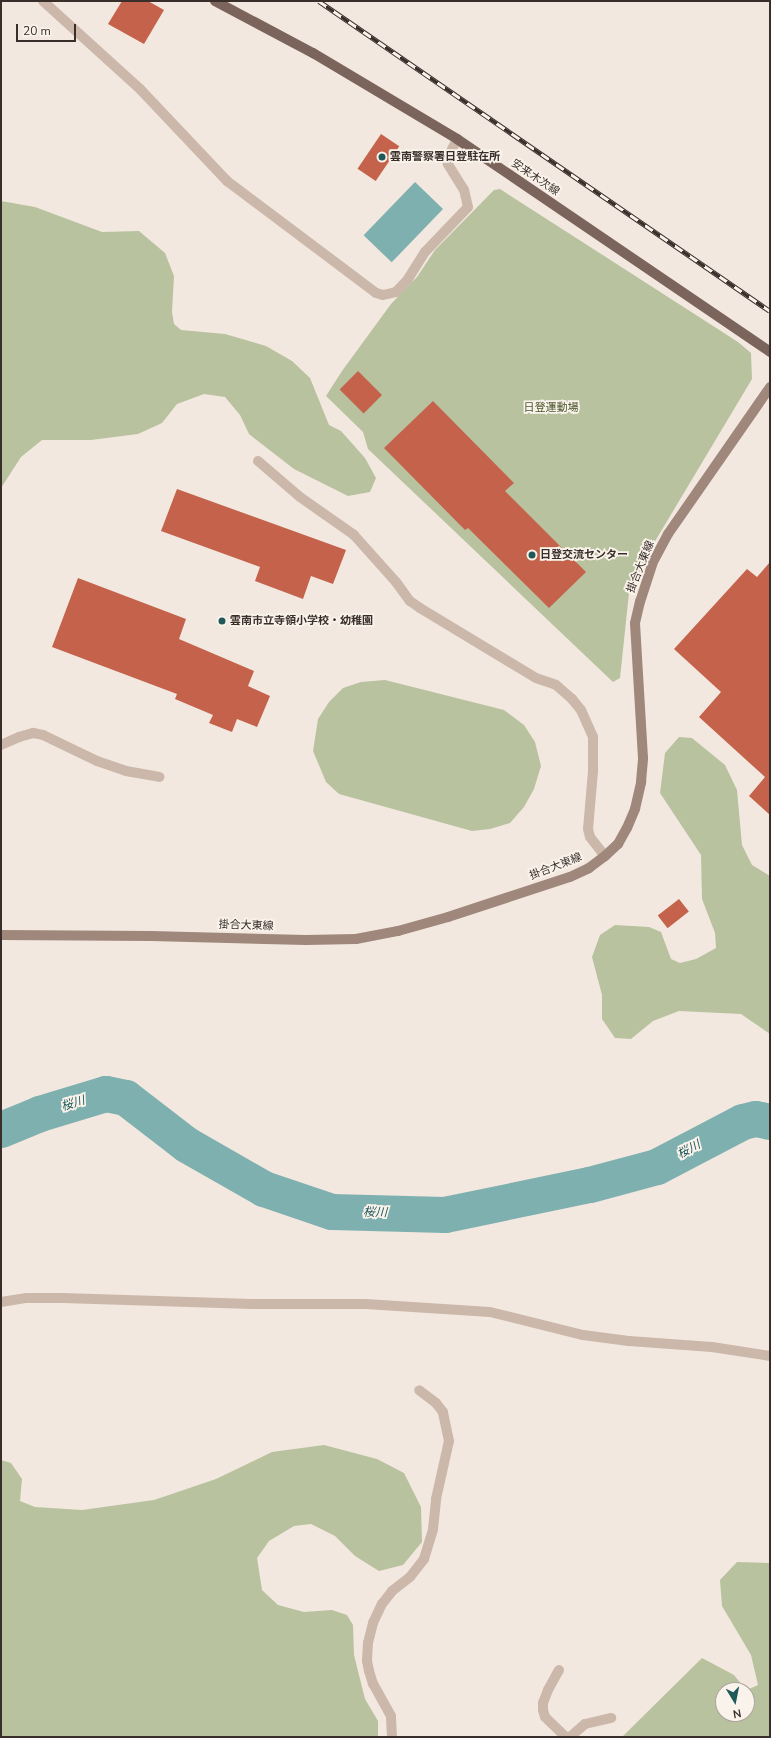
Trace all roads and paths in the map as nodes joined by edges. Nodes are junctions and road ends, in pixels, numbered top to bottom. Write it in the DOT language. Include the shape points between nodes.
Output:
graph roads {
  1 [pos="43,1"];
  2 [pos="215,1"];
  3 [pos="457,139"];
  4 [pos="770,352"];
  5 [pos="770,387"];
  6 [pos="258,461"];
  7 [pos="1,745"];
  8 [pos="159,777"];
  9 [pos="605,856"];
  10 [pos="1,935"];
  11 [pos="1,1302"];
  12 [pos="770,1356"];
  13 [pos="419,1390"];
  14 [pos="559,1670"];
  15 [pos="610,1718"];
  16 [pos="392,1737"];
  17 [pos="566,1737"];
  18 [pos="570,1737"];
  1 -- 3 [label="street" via="140,89 227,181 376,293 383,295 396,292 426,252 468,207 464,190 448,164 448,157"];
  2 -- 3 [label="main road, 安来木次線" via="313,53"];
  3 -- 4 [label="main road, 安来木次線"];
  5 -- 9 [label="main road, 掛合大東線" via="668,534 652,564 636,623 643,758 641,782 636,809 627,828 618,844"];
  6 -- 9 [label="street" via="300,497 354,535 410,601 536,678 556,685 572,699 581,710 593,737 588,829 590,838"];
  7 -- 8 [label="street" via="33,733 43,735 97,761 126,771"];
  9 -- 10 [label="main road, 掛合大東線" via="589,868 570,877 526,892 398,931 356,938 306,940"];
  11 -- 12 [label="street" via="27,1298 63,1298 252,1304 366,1304 490,1312 583,1335 712,1347"];
  13 -- 16 [label="street" via="443,1412 449,1441 436,1499 432,1536 424,1559 410,1577 392,1591 382,1604 373,1623 368,1643 369,1671 373,1684 391,1716"];
  14 -- 17 [label="street" via="543,1703 546,1717"];
  15 -- 18 [label="street" via="585,1724"];
}
